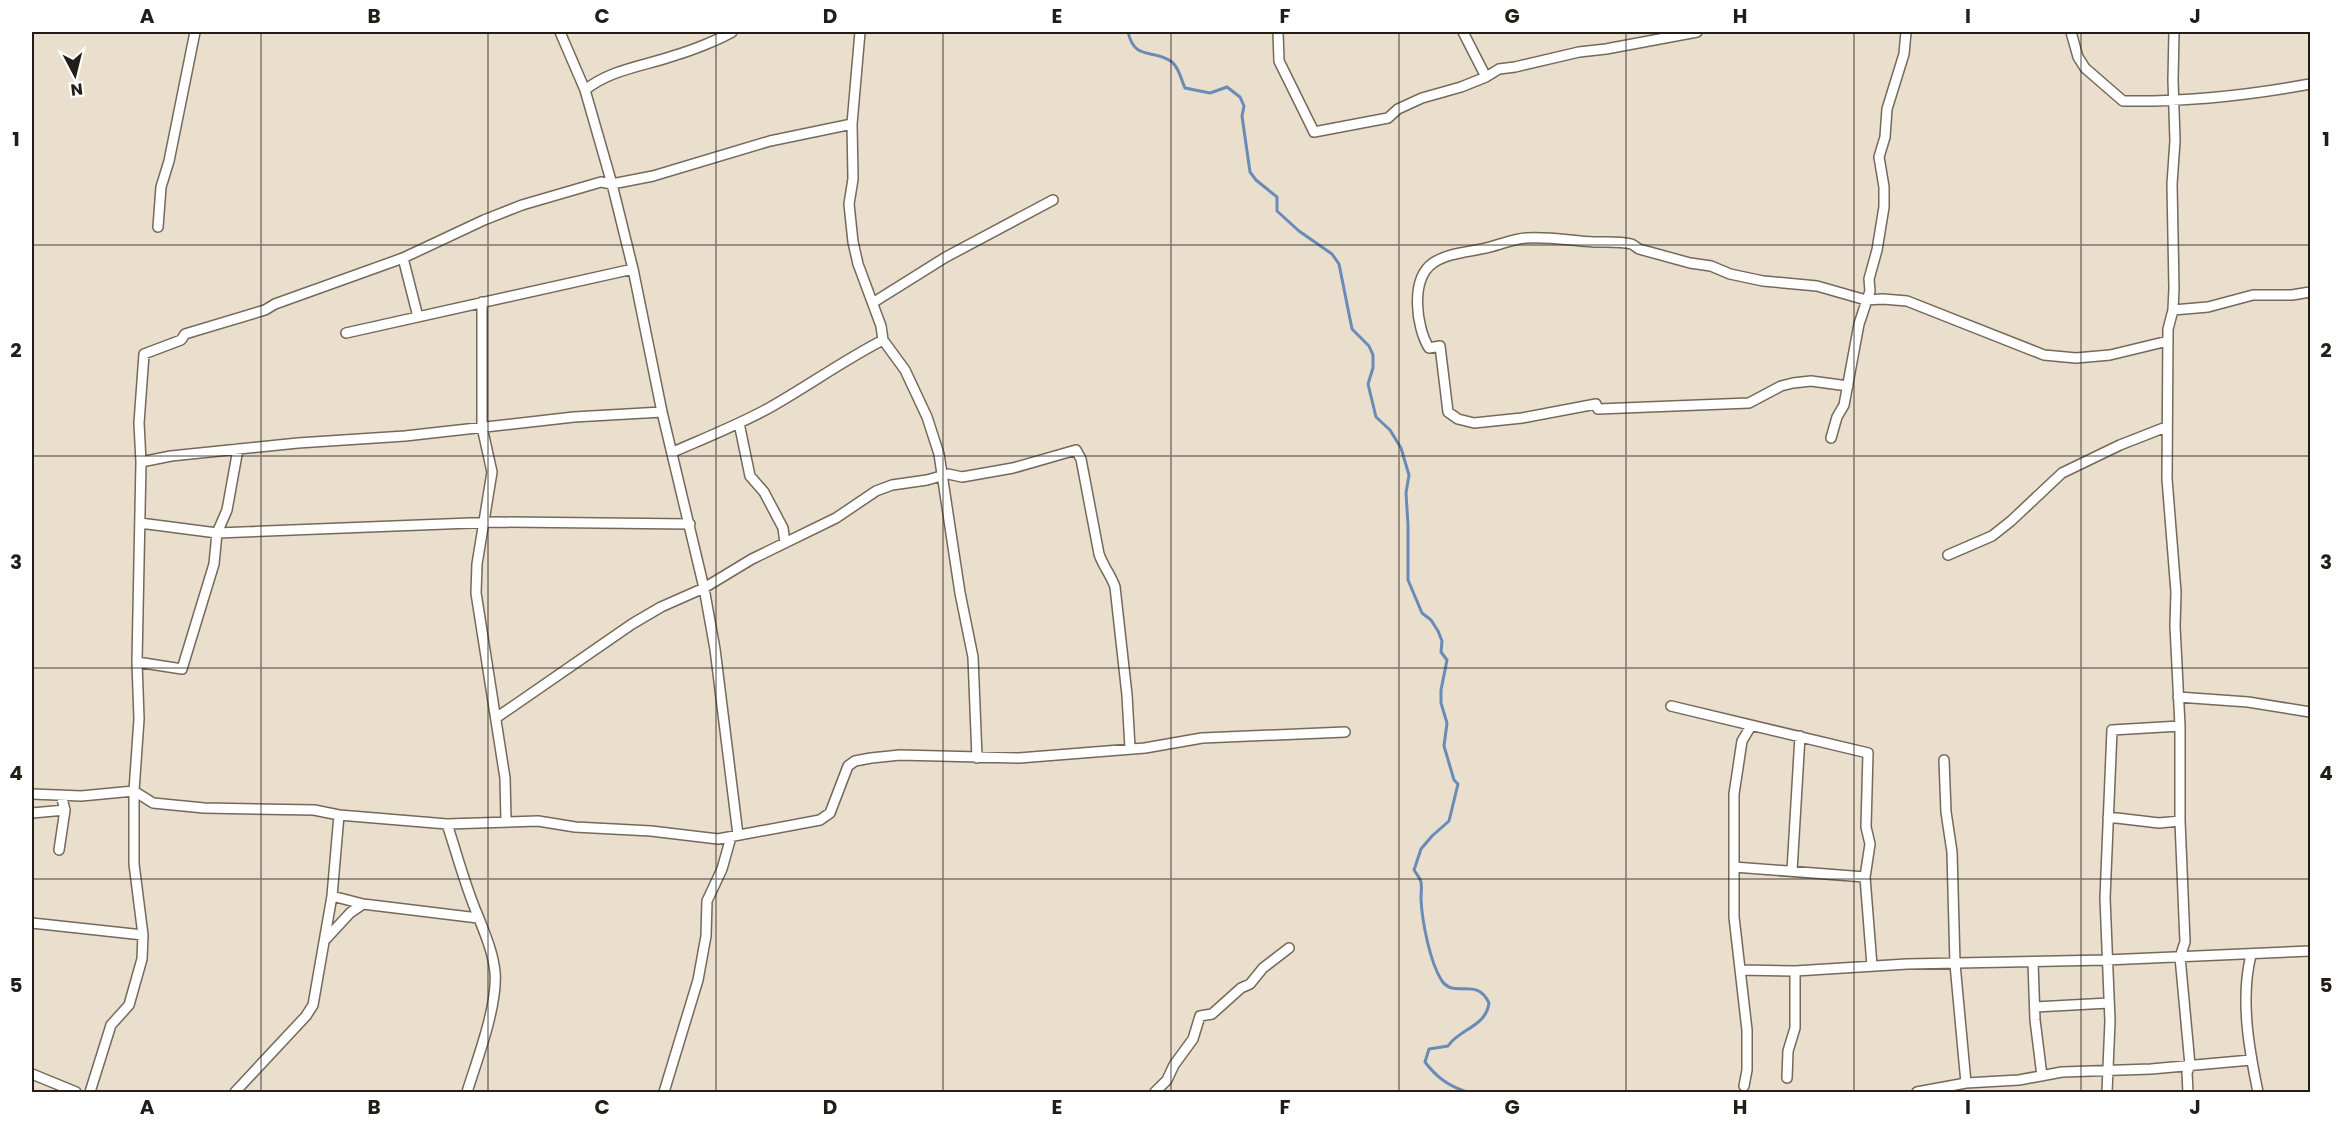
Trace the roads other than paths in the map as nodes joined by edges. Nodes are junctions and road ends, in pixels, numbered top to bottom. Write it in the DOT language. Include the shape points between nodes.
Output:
graph roads {
  1 [pos="195,32"];
  2 [pos="560,32"];
  3 [pos="732,32"];
  4 [pos="860,32"];
  5 [pos="1278,32"];
  6 [pos="1463,32"];
  7 [pos="1697,32"];
  8 [pos="1906,32"];
  9 [pos="2071,32"];
  10 [pos="2175,32"];
  11 [pos="1682,33"];
  12 [pos="1486,77"];
  13 [pos="2310,84"];
  14 [pos="585,90"];
  15 [pos="2174,99"];
  16 [pos="852,124"];
  17 [pos="612,184"];
  18 [pos="1053,200"];
  19 [pos="158,227"];
  20 [pos="403,258"];
  21 [pos="633,268"];
  22 [pos="2310,292"];
  23 [pos="1866,300"];
  24 [pos="482,302"];
  25 [pos="874,302"];
  26 [pos="2173,310"];
  27 [pos="418,317"];
  28 [pos="346,333"];
  29 [pos="884,340"];
  30 [pos="2168,341"];
  31 [pos="1848,386"];
  32 [pos="662,412"];
  33 [pos="739,423"];
  34 [pos="482,427"];
  35 [pos="2166,427"];
  36 [pos="1831,438"];
  37 [pos="238,449"];
  38 [pos="673,452"];
  39 [pos="141,462"];
  40 [pos="944,476"];
  41 [pos="140,524"];
  42 [pos="484,524"];
  43 [pos="690,524"];
  44 [pos="217,533"];
  45 [pos="785,543"];
  46 [pos="1948,555"];
  47 [pos="704,588"];
  48 [pos="136,662"];
  49 [pos="2178,697"];
  50 [pos="1671,706"];
  51 [pos="2310,712"];
  52 [pos="496,718"];
  53 [pos="1751,726"];
  54 [pos="2180,726"];
  55 [pos="1345,732"];
  56 [pos="1800,736"];
  57 [pos="1130,748"];
  58 [pos="977,758"];
  59 [pos="1944,760"];
  60 [pos="134,791"];
  61 [pos="32,794"];
  62 [pos="61,795"];
  63 [pos="65,810"];
  64 [pos="32,813"];
  65 [pos="339,815"];
  66 [pos="2108,817"];
  67 [pos="506,820"];
  68 [pos="2180,821"];
  69 [pos="447,824"];
  70 [pos="735,836"];
  71 [pos="59,850"];
  72 [pos="1734,867"];
  73 [pos="1792,871"];
  74 [pos="1865,877"];
  75 [pos="332,896"];
  76 [pos="363,903"];
  77 [pos="478,918"];
  78 [pos="32,923"];
  79 [pos="143,935"];
  80 [pos="324,943"];
  81 [pos="1289,948"];
  82 [pos="2310,951"];
  83 [pos="2251,955"];
  84 [pos="2181,957"];
  85 [pos="2106,960"];
  86 [pos="2033,962"];
  87 [pos="1955,964"];
  88 [pos="1872,966"];
  89 [pos="1740,970"];
  90 [pos="1795,971"];
  91 [pos="2109,1003"];
  92 [pos="2035,1007"];
  93 [pos="2251,1060"];
  94 [pos="2190,1065"];
  95 [pos="2108,1070"];
  96 [pos="32,1074"];
  97 [pos="2042,1076"];
  98 [pos="1787,1078"];
  99 [pos="1966,1083"];
  100 [pos="1744,1086"];
  101 [pos="76,1092"];
  102 [pos="90,1092"];
  103 [pos="235,1092"];
  104 [pos="467,1092"];
  105 [pos="664,1092"];
  106 [pos="1155,1092"];
  107 [pos="1917,1092"];
  108 [pos="2107,1092"];
  109 [pos="2187,1092"];
  110 [pos="2258,1092"];
  1 -- 19 [label="street" via="160,196"];
  2 -- 14 [label="street"];
  3 -- 14 [label="street" via="677,55 598,80"];
  4 -- 16 [label="street"];
  5 -- 12 [label="street" via="1280,61 1314,132 1388,118 1422,98"];
  6 -- 12 [label="street"];
  7 -- 11 [label="street"];
  8 -- 23 [label="street" via="1880,152 1884,207"];
  9 -- 15 [label="street" via="2085,68 2123,101"];
  10 -- 15 [label="street"];
  11 -- 12 [label="street" via="1499,69"];
  13 -- 15 [label="street"];
  14 -- 17 [label="street"];
  15 -- 26 [label="street"];
  16 -- 17 [label="street" via="770,141 653,176"];
  16 -- 25 [label="street" via="849,219 858,264"];
  17 -- 20 [label="street" via="601,182 522,205"];
  17 -- 21 [label="street"];
  18 -- 25 [label="street" via="946,257"];
  20 -- 27 [label="street"];
  20 -- 39 [label="street" via="265,310 185,334 181,340 144,354 139,423"];
  21 -- 24 [label="street"];
  21 -- 32 [label="street"];
  22 -- 26 [label="street" via="2253,295 2208,307"];
  23 -- 30 [label="street" via="1907,301 2044,356 2110,355"];
  23 -- 31 [label="street"];
  23 -- 31 [label="street" via="1817,286 1730,274 1632,244 1538,237 1432,263 1422,274 1419,287 1418,321 1422,337 1430,348 1440,346 1448,412 1458,420 1474,423 1522,418 1596,404 1598,409 1749,403 1793,383"];
  24 -- 27 [label="street"];
  24 -- 34 [label="street"];
  25 -- 29 [label="street"];
  26 -- 30 [label="street"];
  27 -- 28 [label="street"];
  29 -- 33 [label="street"];
  29 -- 40 [label="street" via="905,370 923,408"];
  30 -- 35 [label="street"];
  31 -- 36 [label="street"];
  32 -- 34 [label="street"];
  32 -- 38 [label="street"];
  33 -- 38 [label="street"];
  33 -- 45 [label="street" via="750,476 764,492 783,528"];
  34 -- 37 [label="street"];
  34 -- 42 [label="street" via="492,472"];
  35 -- 46 [label="street" via="2062,473 1992,536"];
  35 -- 49 [label="street"];
  37 -- 39 [label="street"];
  37 -- 44 [label="street" via="227,510"];
  38 -- 43 [label="street"];
  39 -- 41 [label="street"];
  40 -- 45 [label="street" via="876,491 836,518"];
  40 -- 57 [label="street" via="994,472 1076,450 1088,490 1099,554 1114,587"];
  40 -- 58 [label="street" via="973,657"];
  41 -- 44 [label="street"];
  41 -- 48 [label="street"];
  42 -- 43 [label="street"];
  42 -- 44 [label="street"];
  42 -- 52 [label="street" via="477,593"];
  43 -- 47 [label="street"];
  44 -- 48 [label="street" via="214,564 182,669"];
  45 -- 47 [label="street"];
  47 -- 52 [label="street" via="632,624"];
  47 -- 70 [label="street" via="715,649"];
  48 -- 60 [label="street" via="139,719"];
  49 -- 51 [label="street"];
  49 -- 54 [label="street"];
  50 -- 53 [label="street"];
  52 -- 67 [label="street" via="505,778"];
  53 -- 56 [label="street"];
  53 -- 72 [label="street" via="1742,741 1734,794"];
  54 -- 66 [label="street" via="2112,730"];
  54 -- 68 [label="street"];
  55 -- 57 [label="street" via="1202,738"];
  56 -- 73 [label="street"];
  56 -- 74 [label="street" via="1868,753 1866,827 1870,844"];
  57 -- 58 [label="street"];
  58 -- 70 [label="street" via="900,755 855,761 848,766 830,813 820,820"];
  59 -- 87 [label="street" via="1952,852"];
  60 -- 62 [label="street"];
  60 -- 65 [label="street" via="153,802 204,808 314,810"];
  60 -- 79 [label="street" via="134,864"];
  61 -- 62 [label="street"];
  62 -- 63 [label="street"];
  63 -- 64 [label="street"];
  63 -- 71 [label="street"];
  65 -- 69 [label="street"];
  65 -- 75 [label="street"];
  66 -- 68 [label="street" via="2159,823"];
  66 -- 85 [label="street"];
  67 -- 69 [label="street"];
  67 -- 70 [label="street" via="718,839"];
  68 -- 84 [label="street" via="2185,942"];
  69 -- 77 [label="street"];
  70 -- 105 [label="street" via="707,901 698,980"];
  72 -- 73 [label="street"];
  72 -- 89 [label="street"];
  73 -- 74 [label="street"];
  74 -- 88 [label="street"];
  75 -- 76 [label="street"];
  75 -- 80 [label="street"];
  76 -- 77 [label="street"];
  76 -- 80 [label="street"];
  77 -- 104 [label="street" via="488,938 495,984 484,1040"];
  78 -- 79 [label="street"];
  79 -- 102 [label="street" via="138,979 129,1005 111,1025"];
  80 -- 103 [label="street" via="313,1005"];
  81 -- 106 [label="street" via="1212,1014 1200,1016 1193,1039"];
  82 -- 83 [label="street"];
  83 -- 84 [label="street"];
  83 -- 93 [label="street" via="2246,995"];
  84 -- 85 [label="street"];
  84 -- 94 [label="street"];
  85 -- 86 [label="street"];
  85 -- 91 [label="street"];
  86 -- 87 [label="street"];
  86 -- 92 [label="street"];
  87 -- 88 [label="street"];
  87 -- 99 [label="street"];
  88 -- 90 [label="street"];
  89 -- 90 [label="street"];
  89 -- 100 [label="street" via="1747,1030"];
  90 -- 98 [label="street" via="1795,1028 1788,1051"];
  91 -- 92 [label="street"];
  91 -- 95 [label="street"];
  92 -- 97 [label="street"];
  93 -- 94 [label="street"];
  93 -- 110 [label="street"];
  94 -- 95 [label="street"];
  94 -- 109 [label="street"];
  95 -- 97 [label="street"];
  95 -- 108 [label="street"];
  96 -- 101 [label="street"];
  97 -- 99 [label="street"];
  99 -- 107 [label="street"];
}
